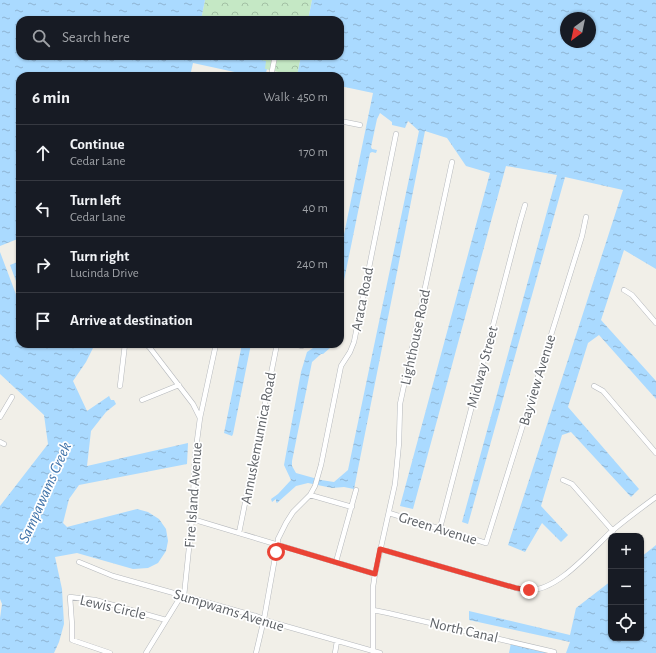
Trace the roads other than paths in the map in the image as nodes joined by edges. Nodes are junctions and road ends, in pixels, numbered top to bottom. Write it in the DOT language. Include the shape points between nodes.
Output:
graph roads {
  1 [pos="274,60"];
  2 [pos="272,72"];
  3 [pos="344,122"];
  4 [pos="360,125"];
  5 [pos="396,134"];
  6 [pos="452,162"];
  7 [pos="525,205"];
  8 [pos="586,217"];
  9 [pos="624,290"];
  10 [pos="656,323"];
  11 [pos="125,348"];
  12 [pos="150,348"];
  13 [pos="215,348"];
  14 [pos="276,348"];
  15 [pos="179,385"];
  16 [pos="120,386"];
  17 [pos="594,386"];
  18 [pos="12,397"];
  19 [pos="142,400"];
  20 [pos="0,417"];
  21 [pos="200,418"];
  22 [pos="656,453"];
  23 [pos="563,480"];
  24 [pos="356,490"];
  25 [pos="310,495"];
  26 [pos="656,497"];
  27 [pos="352,507"];
  28 [pos="389,513"];
  29 [pos="192,519"];
  30 [pos="440,528"];
  31 [pos="613,531"];
  32 [pos="239,533"];
  33 [pos="486,543"];
  34 [pos="278,545"];
  35 [pos="380,549"];
  36 [pos="79,562"];
  37 [pos="336,562"];
  38 [pos="375,574"];
  39 [pos="184,596"];
  40 [pos="373,610"];
  41 [pos="264,619"];
  42 [pos="166,620"];
  43 [pos="337,641"];
  44 [pos="373,652"];
  45 [pos="554,652"];
  46 [pos="110,653"];
  47 [pos="146,653"];
  48 [pos="256,653"];
  49 [pos="335,653"];
  50 [pos="380,653"];
  1 -- 2 [label="street"];
  3 -- 4 [label="street"];
  5 -- 25 [label="street, Araca Road" via="354,342 341,366 318,478"];
  6 -- 28 [label="street, Lighthouse Road" via="400,404 398,462"];
  7 -- 30 [label="street, Midway Street"];
  8 -- 33 [label="street, Bayview Avenue"];
  9 -- 10 [label="street" via="632,295"];
  11 -- 16 [label="street"];
  12 -- 15 [label="street"];
  13 -- 21 [label="street, Fire Island Avenue"];
  14 -- 32 [label="street, Annuskemunnica Road"];
  15 -- 19 [label="street"];
  15 -- 21 [label="street"];
  17 -- 22 [label="street" via="603,391"];
  18 -- 20 [label="street"];
  21 -- 29 [label="street, Fire Island Avenue"];
  23 -- 31 [label="street" via="572,484"];
  24 -- 27 [label="street"];
  25 -- 27 [label="street"];
  25 -- 34 [label="street, Araca Road" via="293,512 278,539"];
  26 -- 31 [label="street"];
  27 -- 37 [label="street"];
  28 -- 30 [label="street, Green Avenue"];
  28 -- 35 [label="street, Lighthouse Road"];
  29 -- 32 [label="street"];
  29 -- 39 [label="street, Fire Island Avenue"];
  30 -- 33 [label="street, Green Avenue"];
  31 -- 35 [label="street" via="562,577 539,589 529,590"];
  32 -- 34 [label="street"];
  34 -- 37 [label="street"];
  34 -- 41 [label="street, Araca Road"];
  35 -- 38 [label="street, Lighthouse Road"];
  36 -- 39 [label="street, Sumpwams Avenue" via="114,576"];
  37 -- 38 [label="street"];
  38 -- 40 [label="street, Lighthouse Road"];
  39 -- 41 [label="street, Sumpwams Avenue"];
  39 -- 42 [label="street"];
  40 -- 44 [label="street, Lighthouse Road"];
  40 -- 45 [label="street, North Canal"];
  41 -- 43 [label="street, Sumpwams Avenue"];
  41 -- 48 [label="street, Araca Road"];
  42 -- 46 [label="street, Lewis Circle" via="95,600 70,597 72,640"];
  42 -- 47 [label="street"];
  43 -- 44 [label="street, Sumpwams Avenue"];
  43 -- 49 [label="street"];
  44 -- 50 [label="street, Sumpwams Avenue"];
}
